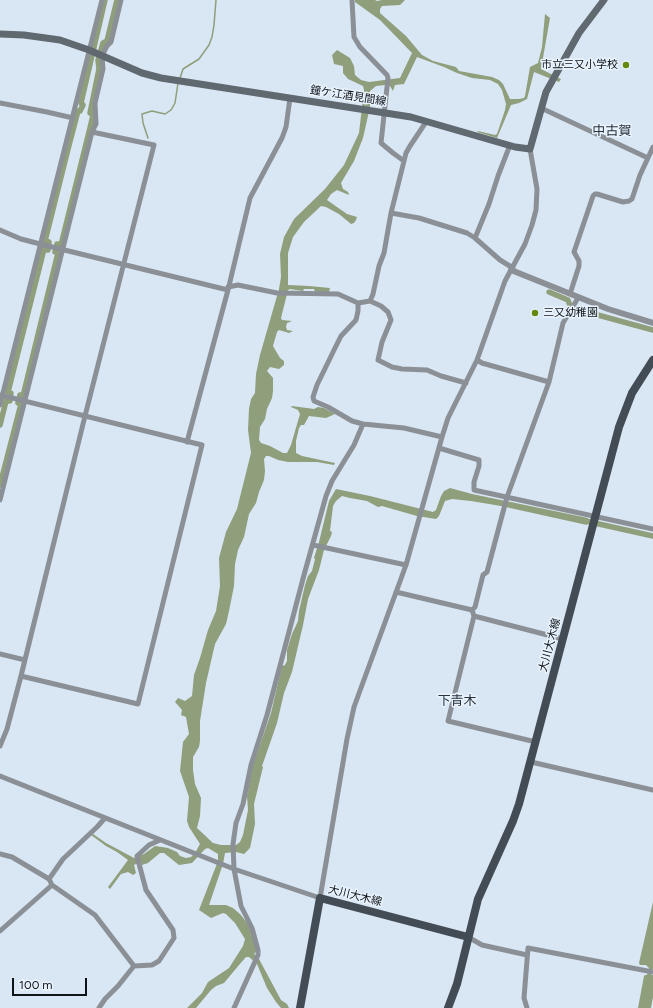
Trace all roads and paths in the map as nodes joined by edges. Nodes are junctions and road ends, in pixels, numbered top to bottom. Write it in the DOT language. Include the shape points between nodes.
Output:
graph roads {
  1 [pos="102,0"];
  2 [pos="121,0"];
  3 [pos="352,0"];
  4 [pos="604,0"];
  5 [pos="0,34"];
  6 [pos="90,51"];
  7 [pos="102,55"];
  8 [pos="290,98"];
  9 [pos="0,103"];
  10 [pos="541,108"];
  11 [pos="384,112"];
  12 [pos="73,118"];
  13 [pos="426,122"];
  14 [pos="92,132"];
  15 [pos="510,145"];
  16 [pos="653,147"];
  17 [pos="530,149"];
  18 [pos="648,158"];
  19 [pos="404,161"];
  20 [pos="391,213"];
  21 [pos="0,230"];
  22 [pos="475,238"];
  23 [pos="42,245"];
  24 [pos="62,249"];
  25 [pos="124,265"];
  26 [pos="512,269"];
  27 [pos="228,289"];
  28 [pos="570,294"];
  29 [pos="578,298"];
  30 [pos="370,301"];
  31 [pos="358,303"];
  32 [pos="653,323"];
  33 [pos="477,360"];
  34 [pos="653,360"];
  35 [pos="549,382"];
  36 [pos="466,383"];
  37 [pos="1,395"];
  38 [pos="22,400"];
  39 [pos="0,405"];
  40 [pos="85,416"];
  41 [pos="363,424"];
  42 [pos="442,437"];
  43 [pos="187,442"];
  44 [pos="439,448"];
  45 [pos="507,497"];
  46 [pos="0,500"];
  47 [pos="595,516"];
  48 [pos="653,529"];
  49 [pos="314,545"];
  50 [pos="406,565"];
  51 [pos="396,592"];
  52 [pos="472,610"];
  53 [pos="474,616"];
  54 [pos="562,639"];
  55 [pos="0,654"];
  56 [pos="25,660"];
  57 [pos="21,676"];
  58 [pos="536,742"];
  59 [pos="0,746"];
  60 [pos="531,762"];
  61 [pos="1,777"];
  62 [pos="0,784"];
  63 [pos="653,790"];
  64 [pos="105,818"];
  65 [pos="160,840"];
  66 [pos="0,854"];
  67 [pos="234,869"];
  68 [pos="49,879"];
  69 [pos="52,885"];
  70 [pos="320,898"];
  71 [pos="0,931"];
  72 [pos="468,937"];
  73 [pos="527,954"];
  74 [pos="134,966"];
  75 [pos="653,972"];
  76 [pos="99,1008"];
  77 [pos="234,1008"];
  78 [pos="300,1008"];
  79 [pos="448,1008"];
  80 [pos="527,1008"];
  1 -- 6 [label="street"];
  2 -- 7 [label="street" via="111,42"];
  3 -- 11 [label="street" via="354,37 388,78"];
  4 -- 10 [label="main road" via="579,33 546,92"];
  5 -- 6 [label="main road, 鐘ケ江酒見間線" via="60,40"];
  6 -- 7 [label="main road, 鐘ケ江酒見間線"];
  6 -- 12 [label="street"];
  7 -- 8 [label="main road, 鐘ケ江酒見間線" via="142,73 161,78"];
  7 -- 14 [label="street" via="103,69 95,103 96,124"];
  8 -- 11 [label="main road, 鐘ケ江酒見間線"];
  8 -- 27 [label="street" via="282,138 250,198"];
  9 -- 12 [label="street"];
  10 -- 17 [label="main road"];
  10 -- 18 [label="street"];
  11 -- 13 [label="main road, 鐘ケ江酒見間線"];
  11 -- 19 [label="street" via="381,143"];
  12 -- 23 [label="street"];
  13 -- 15 [label="main road, 鐘ケ江酒見間線"];
  13 -- 19 [label="street" via="410,146"];
  14 -- 24 [label="street"];
  14 -- 25 [label="street" via="154,145"];
  15 -- 17 [label="main road, 鐘ケ江酒見間線"];
  15 -- 22 [label="street" via="490,204"];
  16 -- 18 [label="street"];
  17 -- 26 [label="street" via="537,189 536,210 525,244"];
  18 -- 28 [label="street" via="629,202 597,194 593,196 574,252 580,266"];
  19 -- 20 [label="street"];
  20 -- 22 [label="street" via="449,227"];
  20 -- 30 [label="street" via="384,254"];
  21 -- 23 [label="street"];
  22 -- 26 [label="street"];
  23 -- 24 [label="street"];
  23 -- 37 [label="street"];
  24 -- 25 [label="street"];
  24 -- 38 [label="street"];
  25 -- 27 [label="street"];
  25 -- 40 [label="street"];
  26 -- 28 [label="street"];
  26 -- 33 [label="street" via="505,281"];
  27 -- 31 [label="street" via="238,285 277,293 338,294"];
  27 -- 43 [label="street"];
  28 -- 29 [label="street"];
  29 -- 32 [label="street"];
  29 -- 35 [label="street" via="563,323"];
  30 -- 31 [label="street"];
  30 -- 36 [label="street" via="388,312 391,320 378,360 392,367 427,370"];
  31 -- 41 [label="street" via="356,320 338,341 313,396 317,404"];
  33 -- 35 [label="street" via="482,364"];
  33 -- 36 [label="street"];
  34 -- 47 [label="main road, 大川大木線" via="632,393 618,427"];
  35 -- 45 [label="street"];
  36 -- 42 [label="street" via="448,418"];
  37 -- 38 [label="street"];
  37 -- 39 [label="street"];
  38 -- 40 [label="street"];
  38 -- 46 [label="street"];
  40 -- 43 [label="street"];
  40 -- 56 [label="street"];
  41 -- 42 [label="street" via="404,428"];
  41 -- 49 [label="street" via="354,445 332,481"];
  42 -- 44 [label="street"];
  43 -- 57 [label="street" via="202,445 138,704"];
  44 -- 45 [label="street" via="479,460 474,490"];
  44 -- 50 [label="street"];
  45 -- 47 [label="street"];
  45 -- 52 [label="street" via="487,572 483,575"];
  47 -- 48 [label="street"];
  47 -- 54 [label="main road, 大川大木線"];
  49 -- 50 [label="street"];
  49 -- 67 [label="street" via="236,823 233,844"];
  50 -- 51 [label="street"];
  51 -- 52 [label="street"];
  51 -- 70 [label="street" via="349,726"];
  52 -- 53 [label="street"];
  53 -- 54 [label="street"];
  53 -- 58 [label="street" via="448,721"];
  54 -- 58 [label="main road, 大川大木線"];
  55 -- 56 [label="street"];
  56 -- 57 [label="street"];
  57 -- 59 [label="street"];
  58 -- 60 [label="main road, 大川大木線"];
  60 -- 63 [label="street"];
  60 -- 72 [label="main road, 大川大木線" via="513,821 478,899"];
  61 -- 62 [label="street"];
  61 -- 64 [label="street"];
  64 -- 65 [label="street"];
  64 -- 68 [label="street" via="63,859"];
  65 -- 67 [label="street"];
  65 -- 74 [label="street" via="149,845 137,856 146,890 172,930 174,938 158,961 152,965"];
  66 -- 68 [label="street" via="12,857"];
  67 -- 70 [label="street"];
  67 -- 77 [label="street" via="241,906 252,928 258,956"];
  68 -- 69 [label="street"];
  69 -- 71 [label="street"];
  69 -- 74 [label="street" via="95,915"];
  70 -- 72 [label="main road, 大川大木線"];
  70 -- 78 [label="main road, 大川大木線"];
  72 -- 73 [label="street" via="482,945"];
  72 -- 79 [label="main road, 大川大木線" via="457,984"];
  73 -- 75 [label="street" via="528,948"];
  73 -- 80 [label="street" via="524,998"];
  74 -- 76 [label="street"];
}
